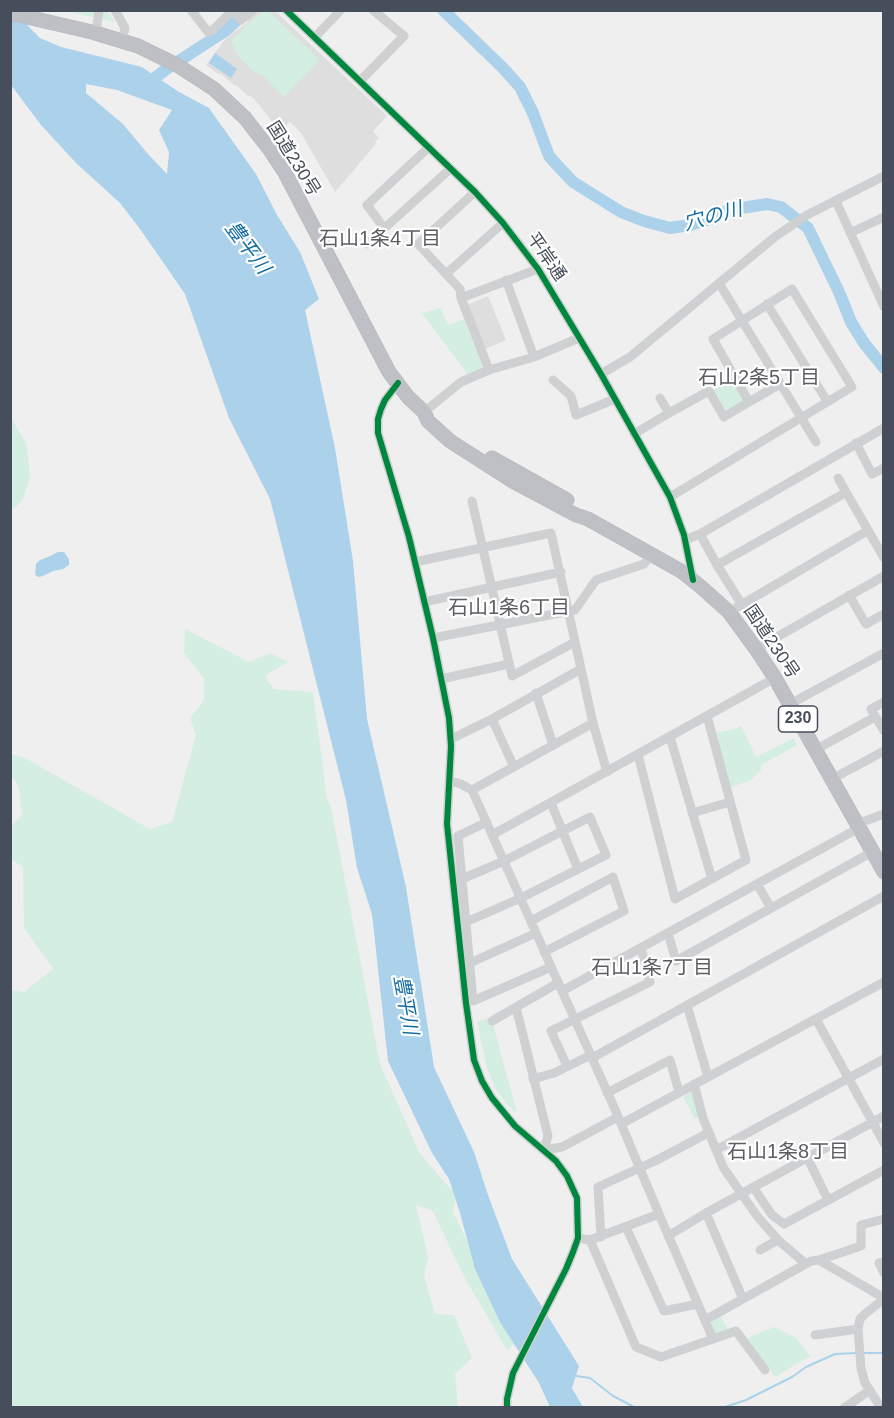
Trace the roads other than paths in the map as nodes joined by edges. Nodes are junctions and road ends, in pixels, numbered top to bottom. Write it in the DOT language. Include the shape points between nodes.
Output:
graph roads {
  1 [pos="115,10"];
  2 [pos="190,10"];
  3 [pos="206,10"];
  4 [pos="253,10"];
  5 [pos="286,10"];
  6 [pos="341,10"];
  7 [pos="374,10"];
  8 [pos="98,11"];
  9 [pos="233,11"];
  10 [pos="10,13"];
  11 [pos="197,19"];
  12 [pos="93,32"];
  13 [pos="315,37"];
  14 [pos="122,41"];
  15 [pos="360,81"];
  16 [pos="429,147"];
  17 [pos="450,169"];
  18 [pos="884,176"];
  19 [pos="475,192"];
  20 [pos="836,201"];
  21 [pos="884,217"];
  22 [pos="503,223"];
  23 [pos="384,228"];
  24 [pos="850,233"];
  25 [pos="367,244"];
  26 [pos="538,269"];
  27 [pos="446,274"];
  28 [pos="506,280"];
  29 [pos="719,283"];
  30 [pos="461,298"];
  31 [pos="767,304"];
  32 [pos="884,307"];
  33 [pos="742,320"];
  34 [pos="579,338"];
  35 [pos="534,357"];
  36 [pos="489,370"];
  37 [pos="601,374"];
  38 [pos="553,380"];
  39 [pos="399,383"];
  40 [pos="780,384"];
  41 [pos="660,398"];
  42 [pos="615,399"];
  43 [pos="827,401"];
  44 [pos="749,402"];
  45 [pos="424,412"];
  46 [pos="669,413"];
  47 [pos="800,417"];
  48 [pos="884,428"];
  49 [pos="634,434"];
  50 [pos="816,442"];
  51 [pos="856,443"];
  52 [pos="884,468"];
  53 [pos="837,478"];
  54 [pos="845,493"];
  55 [pos="669,497"];
  56 [pos="472,501"];
  57 [pos="867,531"];
  58 [pos="700,534"];
  59 [pos="685,540"];
  60 [pos="483,547"];
  61 [pos="652,555"];
  62 [pos="884,558"];
  63 [pos="415,562"];
  64 [pos="717,566"];
  65 [pos="561,572"];
  66 [pos="884,576"];
  67 [pos="693,580"];
  68 [pos="492,588"];
  69 [pos="849,595"];
  70 [pos="424,602"];
  71 [pos="742,605"];
  72 [pos="569,612"];
  73 [pos="729,612"];
  74 [pos="884,614"];
  75 [pos="501,626"];
  76 [pos="433,638"];
  77 [pos="575,642"];
  78 [pos="756,649"];
  79 [pos="884,653"];
  80 [pos="509,664"];
  81 [pos="581,669"];
  82 [pos="775,678"];
  83 [pos="441,679"];
  84 [pos="536,693"];
  85 [pos="884,702"];
  86 [pos="790,704"];
  87 [pos="707,716"];
  88 [pos="875,717"];
  89 [pos="492,719"];
  90 [pos="593,723"];
  91 [pos="884,731"];
  92 [pos="670,737"];
  93 [pos="451,739"];
  94 [pos="553,745"];
  95 [pos="815,750"];
  96 [pos="884,751"];
  97 [pos="638,755"];
  98 [pos="514,767"];
  99 [pos="607,772"];
  100 [pos="832,780"];
  101 [pos="450,781"];
  102 [pos="471,790"];
  103 [pos="730,802"];
  104 [pos="550,803"];
  105 [pos="692,813"];
  106 [pos="884,813"];
  107 [pos="487,822"];
  108 [pos="858,826"];
  109 [pos="562,831"];
  110 [pos="492,835"];
  111 [pos="872,852"];
  112 [pos="504,861"];
  113 [pos="578,869"];
  114 [pos="884,872"];
  115 [pos="462,879"];
  116 [pos="712,879"];
  117 [pos="757,884"];
  118 [pos="884,896"];
  119 [pos="521,898"];
  120 [pos="771,908"];
  121 [pos="531,921"];
  122 [pos="466,922"];
  123 [pos="536,933"];
  124 [pos="668,933"];
  125 [pos="640,948"];
  126 [pos="544,952"];
  127 [pos="470,963"];
  128 [pos="551,968"];
  129 [pos="884,982"];
  130 [pos="560,987"];
  131 [pos="687,1005"];
  132 [pos="516,1008"];
  133 [pos="816,1019"];
  134 [pos="575,1020"];
  135 [pos="492,1021"];
  136 [pos="591,1057"];
  137 [pos="884,1059"];
  138 [pos="567,1066"];
  139 [pos="708,1077"];
  140 [pos="848,1078"];
  141 [pos="533,1079"];
  142 [pos="694,1084"];
  143 [pos="679,1092"];
  144 [pos="607,1093"];
  145 [pos="884,1116"];
  146 [pos="620,1121"];
  147 [pos="872,1122"];
  148 [pos="708,1133"];
  149 [pos="884,1143"];
  150 [pos="544,1150"];
  151 [pos="716,1150"];
  152 [pos="807,1157"];
  153 [pos="639,1168"];
  154 [pos="884,1170"];
  155 [pos="753,1187"];
  156 [pos="741,1194"];
  157 [pos="828,1200"];
  158 [pos="706,1213"];
  159 [pos="659,1214"];
  160 [pos="884,1219"];
  161 [pos="626,1227"];
  162 [pos="601,1236"];
  163 [pos="668,1236"];
  164 [pos="578,1238"];
  165 [pos="590,1240"];
  166 [pos="777,1240"];
  167 [pos="760,1250"];
  168 [pos="819,1260"];
  169 [pos="884,1262"];
  170 [pos="806,1264"];
  171 [pos="884,1273"];
  172 [pos="743,1299"];
  173 [pos="884,1299"];
  174 [pos="698,1304"];
  175 [pos="705,1320"];
  176 [pos="858,1329"];
  177 [pos="815,1335"];
  178 [pos="713,1339"];
  179 [pos="765,1370"];
  180 [pos="870,1390"];
  181 [pos="507,1407"];
  182 [pos="844,1407"];
  183 [pos="881,1407"];
  1 -- 14 [label="street" via="124,28"];
  2 -- 11 [label="street"];
  3 -- 11 [label="street"];
  4 -- 9 [label="street" via="241,20"];
  5 -- 13 [label="street, 平岸通"];
  6 -- 13 [label="street"];
  7 -- 15 [label="street" via="404,36"];
  8 -- 12 [label="street"];
  9 -- 11 [label="street" via="208,32"];
  10 -- 12 [label="highway, 国道230号 / 230"];
  12 -- 14 [label="highway, 国道230号 / 230"];
  13 -- 15 [label="street, 平岸通"];
  14 -- 39 [label="highway, 国道230号 / 230" via="191,74 245,118 284,171 389,372"];
  15 -- 16 [label="street, 平岸通"];
  16 -- 17 [label="street, 平岸通"];
  16 -- 23 [label="street" via="367,205"];
  17 -- 19 [label="street, 平岸通"];
  17 -- 23 [label="street"];
  18 -- 20 [label="street"];
  19 -- 22 [label="street, 平岸通"];
  19 -- 27 [label="street" via="418,244"];
  20 -- 24 [label="street"];
  20 -- 29 [label="street" via="776,236"];
  21 -- 24 [label="street"];
  22 -- 26 [label="street, 平岸通"];
  22 -- 27 [label="street"];
  23 -- 25 [label="street"];
  24 -- 32 [label="street"];
  26 -- 28 [label="street"];
  26 -- 34 [label="street, 平岸通"];
  27 -- 30 [label="street" via="460,289"];
  28 -- 30 [label="street"];
  28 -- 35 [label="street"];
  29 -- 33 [label="street"];
  29 -- 37 [label="street" via="630,357"];
  30 -- 36 [label="street"];
  31 -- 33 [label="street"];
  31 -- 43 [label="street"];
  31 -- 43 [label="street" via="792,289 852,387"];
  33 -- 40 [label="street"];
  33 -- 44 [label="street" via="713,339"];
  34 -- 35 [label="street"];
  34 -- 37 [label="street, 平岸通"];
  35 -- 36 [label="street"];
  36 -- 45 [label="street" via="461,382"];
  37 -- 42 [label="street, 平岸通"];
  38 -- 42 [label="street" via="571,396 576,415"];
  39 -- 45 [label="highway, 国道230号 / 230"];
  39 -- 63 [label="street" via="381,409 378,433"];
  40 -- 44 [label="street"];
  40 -- 47 [label="street"];
  41 -- 46 [label="street"];
  42 -- 49 [label="street, 平岸通"];
  43 -- 47 [label="street"];
  44 -- 46 [label="street" via="724,417 710,391"];
  45 -- 61 [label="highway, 国道230号 / 230" via="428,421 450,441 514,482"];
  46 -- 49 [label="street"];
  47 -- 50 [label="street"];
  47 -- 55 [label="street"];
  48 -- 51 [label="street"];
  49 -- 55 [label="street, 平岸通"];
  51 -- 52 [label="street" via="872,474"];
  51 -- 58 [label="street"];
  53 -- 54 [label="street"];
  54 -- 57 [label="street"];
  54 -- 64 [label="street"];
  55 -- 59 [label="street, 平岸通"];
  56 -- 60 [label="street"];
  57 -- 62 [label="street"];
  57 -- 71 [label="street"];
  58 -- 59 [label="street"];
  58 -- 64 [label="street"];
  59 -- 67 [label="street, 平岸通"];
  60 -- 63 [label="street"];
  60 -- 65 [label="street" via="551,533"];
  60 -- 68 [label="street"];
  61 -- 67 [label="highway, 国道230号 / 230"];
  61 -- 72 [label="street" via="644,564 596,580 575,610"];
  63 -- 70 [label="street"];
  64 -- 71 [label="street"];
  65 -- 68 [label="street"];
  65 -- 72 [label="street"];
  66 -- 69 [label="street"];
  67 -- 73 [label="highway, 国道230号 / 230"];
  68 -- 70 [label="street"];
  68 -- 75 [label="street"];
  69 -- 74 [label="street" via="866,624"];
  69 -- 78 [label="street"];
  70 -- 76 [label="street"];
  71 -- 73 [label="street"];
  72 -- 75 [label="street"];
  72 -- 77 [label="street"];
  73 -- 78 [label="highway, 国道230号 / 230"];
  75 -- 76 [label="street"];
  75 -- 80 [label="street"];
  76 -- 83 [label="street"];
  77 -- 80 [label="street" via="512,676"];
  77 -- 81 [label="street"];
  78 -- 82 [label="highway, 国道230号 / 230"];
  79 -- 86 [label="street"];
  80 -- 83 [label="street"];
  81 -- 84 [label="street"];
  81 -- 90 [label="street"];
  82 -- 86 [label="highway, 国道230号 / 230"];
  82 -- 87 [label="street"];
  83 -- 93 [label="street"];
  84 -- 89 [label="street"];
  84 -- 94 [label="street"];
  85 -- 88 [label="street" via="871,709"];
  86 -- 95 [label="highway, 国道230号 / 230"];
  87 -- 92 [label="street"];
  87 -- 103 [label="street"];
  88 -- 91 [label="street"];
  88 -- 95 [label="street"];
  89 -- 93 [label="street"];
  89 -- 98 [label="street"];
  90 -- 94 [label="street"];
  90 -- 99 [label="street"];
  92 -- 97 [label="street"];
  92 -- 105 [label="street"];
  93 -- 101 [label="street"];
  94 -- 98 [label="street"];
  95 -- 100 [label="highway, 国道230号 / 230"];
  96 -- 100 [label="street"];
  97 -- 99 [label="street"];
  97 -- 116 [label="street" via="675,899"];
  98 -- 102 [label="street"];
  99 -- 104 [label="street"];
  100 -- 108 [label="highway, 国道230号 / 230"];
  101 -- 102 [label="street"];
  101 -- 150 [label="street" via="447,824 474,1060 492,1098 515,1126"];
  102 -- 107 [label="street"];
  103 -- 105 [label="street"];
  103 -- 116 [label="street" via="746,860"];
  104 -- 109 [label="street"];
  104 -- 110 [label="street"];
  105 -- 116 [label="street"];
  106 -- 108 [label="street"];
  107 -- 110 [label="street"];
  107 -- 115 [label="street" via="458,836"];
  108 -- 111 [label="highway, 国道230号 / 230"];
  108 -- 117 [label="street"];
  109 -- 112 [label="street"];
  109 -- 113 [label="street"];
  109 -- 113 [label="street" via="590,817 606,855"];
  110 -- 112 [label="street"];
  111 -- 114 [label="highway, 国道230号 / 230"];
  111 -- 120 [label="street"];
  112 -- 115 [label="street"];
  112 -- 119 [label="street"];
  113 -- 119 [label="street"];
  115 -- 122 [label="street"];
  117 -- 120 [label="street"];
  117 -- 124 [label="street"];
  118 -- 131 [label="street"];
  119 -- 121 [label="street"];
  119 -- 122 [label="street"];
  120 -- 124 [label="street" via="676,961"];
  121 -- 123 [label="street"];
  121 -- 126 [label="street" via="613,877 624,911"];
  122 -- 127 [label="street"];
  123 -- 126 [label="street"];
  123 -- 127 [label="street"];
  124 -- 125 [label="street"];
  125 -- 130 [label="street"];
  125 -- 134 [label="street" via="650,982"];
  126 -- 128 [label="street"];
  127 -- 128 [label="street" via="473,1001"];
  128 -- 130 [label="street"];
  129 -- 133 [label="street"];
  130 -- 132 [label="street"];
  130 -- 134 [label="street"];
  131 -- 136 [label="street"];
  131 -- 139 [label="street"];
  132 -- 135 [label="street"];
  132 -- 141 [label="street"];
  133 -- 139 [label="street"];
  133 -- 140 [label="street"];
  134 -- 136 [label="street"];
  134 -- 138 [label="street" via="551,1031"];
  136 -- 138 [label="street"];
  136 -- 144 [label="street"];
  137 -- 140 [label="street"];
  138 -- 141 [label="street"];
  139 -- 142 [label="street"];
  140 -- 147 [label="street"];
  140 -- 151 [label="street"];
  141 -- 150 [label="street" via="548,1136"];
  142 -- 143 [label="street"];
  142 -- 148 [label="street"];
  143 -- 144 [label="street" via="670,1060"];
  143 -- 146 [label="street"];
  144 -- 146 [label="street"];
  145 -- 147 [label="street"];
  146 -- 150 [label="street" via="562,1147"];
  146 -- 153 [label="street"];
  147 -- 149 [label="street"];
  147 -- 152 [label="street"];
  148 -- 151 [label="street"];
  148 -- 153 [label="street"];
  150 -- 164 [label="street" via="573,1187"];
  151 -- 156 [label="street"];
  152 -- 155 [label="street"];
  152 -- 157 [label="street"];
  153 -- 159 [label="street"];
  153 -- 162 [label="street" via="598,1187"];
  154 -- 157 [label="street"];
  155 -- 156 [label="street"];
  155 -- 157 [label="street" via="772,1215 784,1224"];
  156 -- 158 [label="street"];
  156 -- 166 [label="street"];
  158 -- 163 [label="street"];
  158 -- 172 [label="street"];
  159 -- 161 [label="street"];
  159 -- 163 [label="street"];
  160 -- 168 [label="street" via="861,1225 861,1246"];
  161 -- 162 [label="street"];
  161 -- 174 [label="street" via="664,1311"];
  162 -- 165 [label="street"];
  163 -- 174 [label="street"];
  164 -- 165 [label="street"];
  164 -- 181 [label="street" via="516,1368"];
  165 -- 178 [label="street" via="636,1347 661,1357"];
  166 -- 167 [label="street"];
  166 -- 170 [label="street"];
  168 -- 170 [label="street"];
  168 -- 173 [label="street"];
  169 -- 171 [label="street" via="879,1263"];
  170 -- 172 [label="street"];
  172 -- 175 [label="street"];
  173 -- 176 [label="street" via="860,1319"];
  174 -- 175 [label="street"];
  175 -- 178 [label="street"];
  176 -- 177 [label="street"];
  176 -- 180 [label="street" via="861,1368"];
  178 -- 179 [label="street" via="736,1331"];
  180 -- 182 [label="street"];
  180 -- 183 [label="street"];
}
